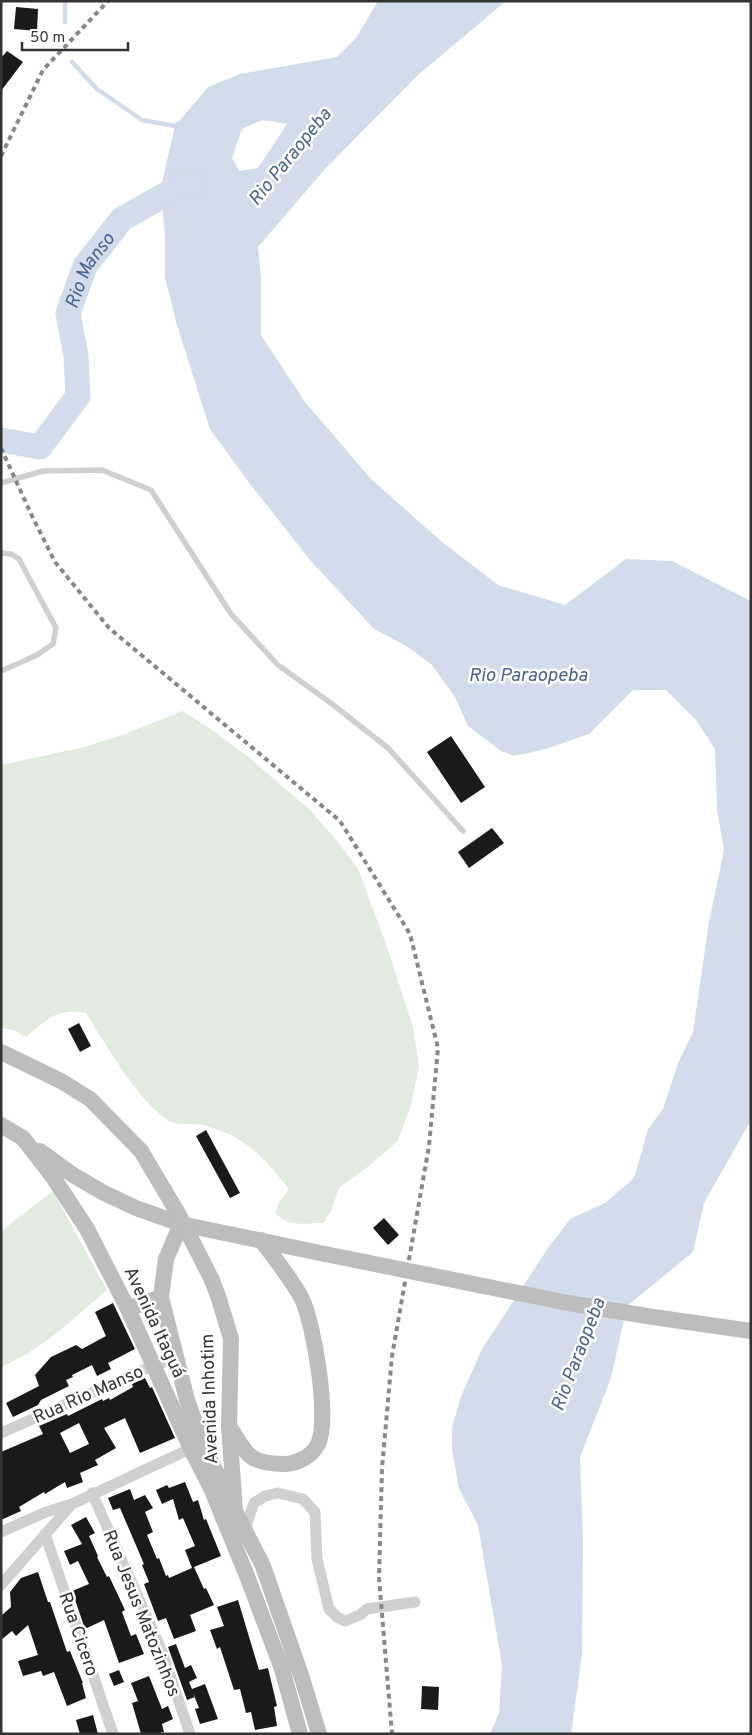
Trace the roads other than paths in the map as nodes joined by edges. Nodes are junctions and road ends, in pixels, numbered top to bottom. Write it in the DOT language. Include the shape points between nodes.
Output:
graph roads {
  1 [pos="1,484"];
  2 [pos="1,553"];
  3 [pos="1,671"];
  4 [pos="464,831"];
  5 [pos="1,1052"];
  6 [pos="1,1113"];
  7 [pos="1,1125"];
  8 [pos="23,1138"];
  9 [pos="181,1224"];
  10 [pos="261,1240"];
  11 [pos="161,1297"];
  12 [pos="128,1309"];
  13 [pos="751,1331"];
  14 [pos="176,1359"];
  15 [pos="154,1365"];
  16 [pos="229,1426"];
  17 [pos="1,1433"];
  18 [pos="197,1446"];
  19 [pos="92,1493"];
  20 [pos="72,1504"];
  21 [pos="236,1511"];
  22 [pos="245,1529"];
  23 [pos="1,1532"];
  24 [pos="45,1534"];
  25 [pos="1,1584"];
  26 [pos="415,1602"];
  27 [pos="113,1734"];
  28 [pos="190,1734"];
  29 [pos="300,1734"];
  30 [pos="318,1734"];
  1 -- 4 [label="lane" via="43,470 102,470 151,490 231,614 278,665 388,748"];
  2 -- 3 [label="lane" via="18,559 56,628 53,644"];
  5 -- 16 [label="main road, Avenida Inhotim, bridge" via="90,1099 141,1151 179,1215 219,1300 231,1339"];
  6 -- 8 [label="main road"];
  7 -- 8 [label="main road"];
  8 -- 9 [label="main road" via="72,1175 104,1193"];
  8 -- 12 [label="main road, Avenida Itaguá" via="87,1229"];
  9 -- 10 [label="main road"];
  9 -- 11 [label="main road" via="166,1259"];
  10 -- 13 [label="main road, bridge" via="568,1303"];
  10 -- 16 [label="main road" via="302,1300 310,1322 322,1408 320,1436 318,1445 300,1461 268,1463 247,1455"];
  11 -- 12 [label="main road"];
  11 -- 14 [label="main road"];
  12 -- 15 [label="main road, Avenida Itaguá"];
  14 -- 15 [label="street, Rua Rio Manso"];
  14 -- 18 [label="main road"];
  15 -- 17 [label="street, Rua Rio Manso"];
  15 -- 18 [label="main road, Avenida Itaguá"];
  16 -- 21 [label="main road, Avenida Inhotim"];
  18 -- 19 [label="street"];
  18 -- 21 [label="main road"];
  18 -- 29 [label="main road, Avenida Itaguá" via="282,1669"];
  19 -- 20 [label="street"];
  19 -- 28 [label="street, Rua Jesus Matozinhos" via="161,1649"];
  20 -- 23 [label="street"];
  20 -- 24 [label="street"];
  21 -- 22 [label="main road, Avenida Inhotim"];
  22 -- 26 [label="street" via="254,1503 265,1496 278,1493 303,1499 315,1512 318,1559 329,1609 337,1617 345,1621 367,1608"];
  22 -- 30 [label="main road, Avenida Inhotim" via="263,1566"];
  24 -- 25 [label="street"];
  24 -- 27 [label="street, Rua Cicero"];
}
